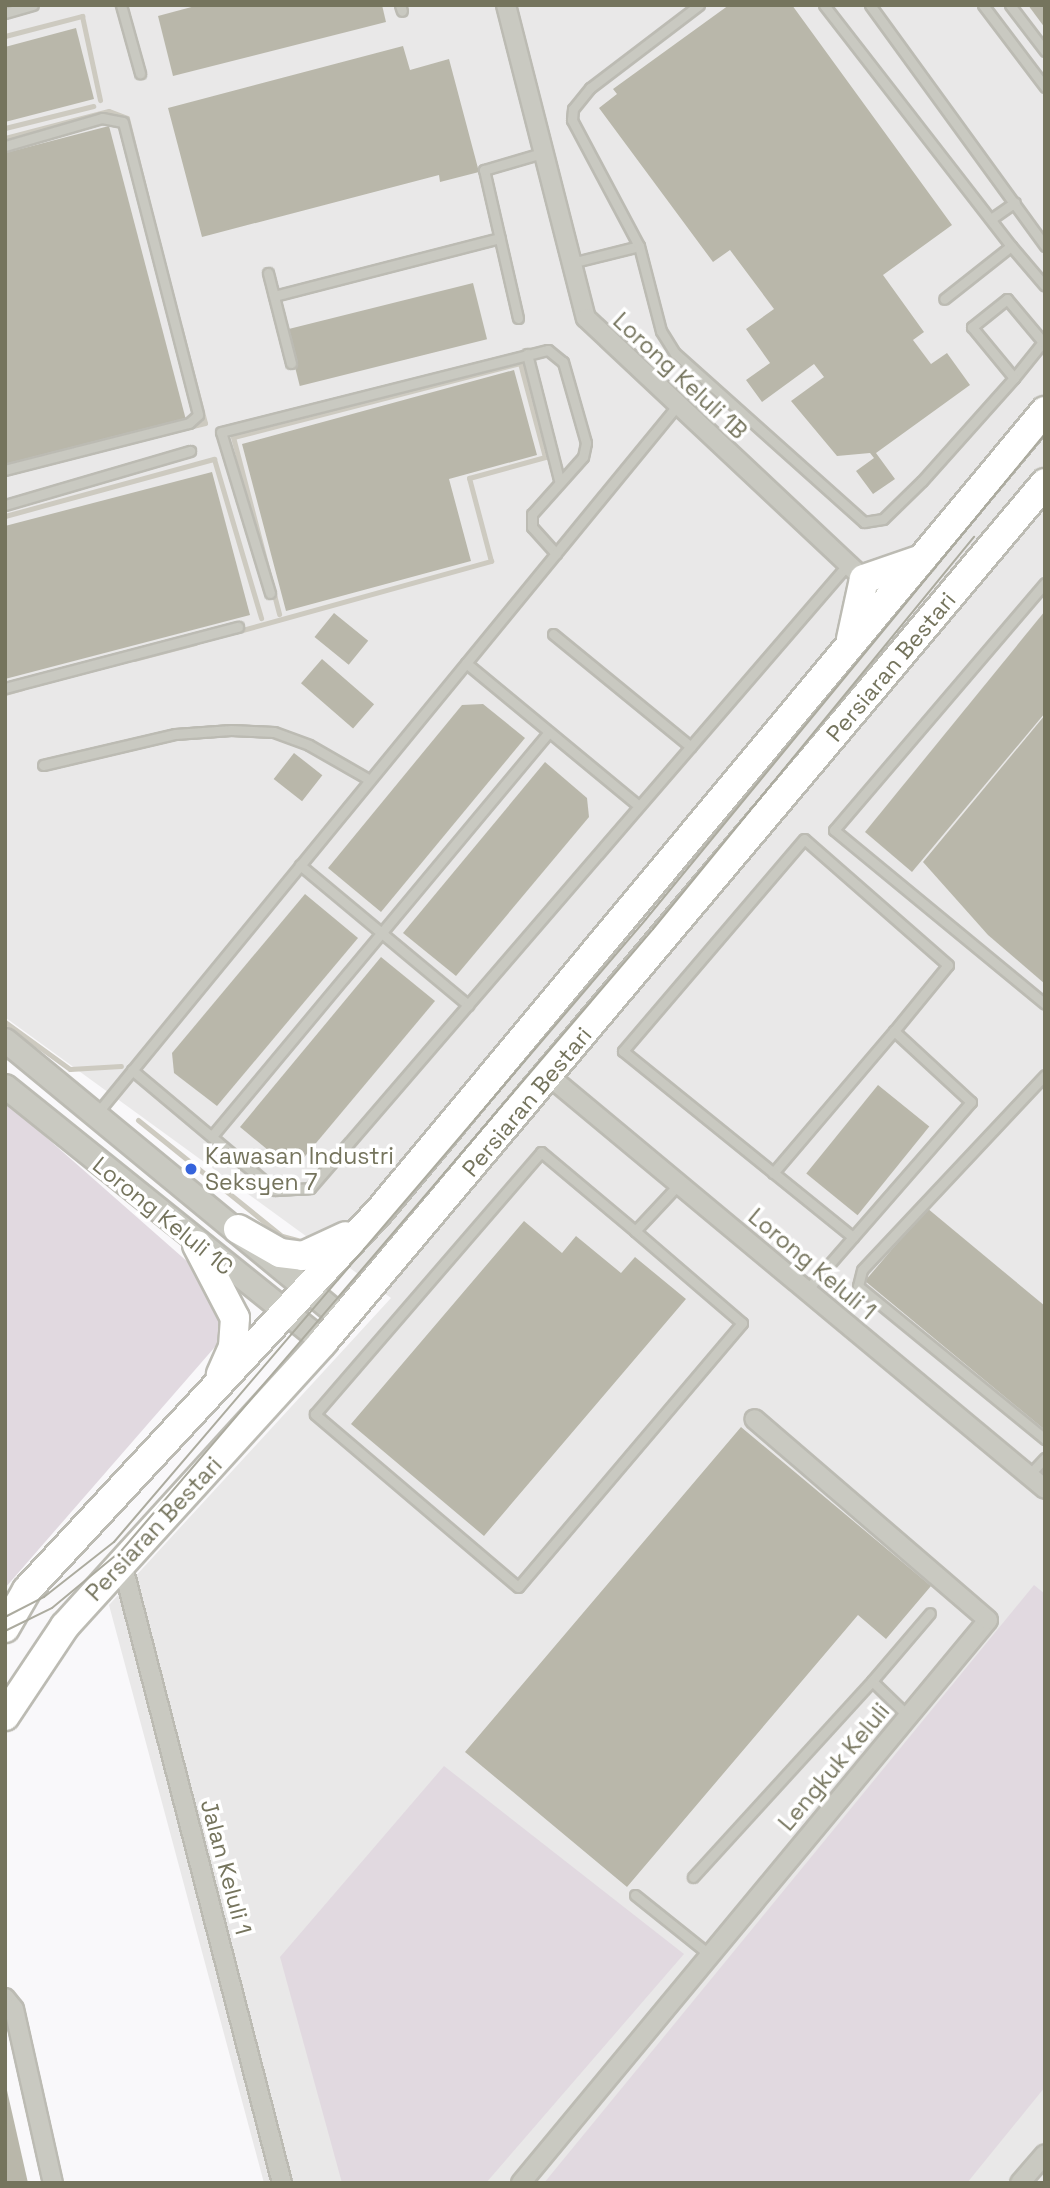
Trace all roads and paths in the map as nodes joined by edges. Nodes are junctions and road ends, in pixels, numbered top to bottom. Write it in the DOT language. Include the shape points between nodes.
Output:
graph roads {
  1 [pos="33,5"];
  2 [pos="121,5"];
  3 [pos="506,5"];
  4 [pos="699,5"];
  5 [pos="824,5"];
  6 [pos="983,5"];
  7 [pos="1010,5"];
  8 [pos="875,7"];
  9 [pos="5,13"];
  10 [pos="1045,51"];
  11 [pos="140,73"];
  12 [pos="1045,86"];
  13 [pos="5,146"];
  14 [pos="542,153"];
  15 [pos="1015,202"];
  16 [pos="991,219"];
  17 [pos="500,238"];
  18 [pos="639,246"];
  19 [pos="1011,246"];
  20 [pos="1045,246"];
  21 [pos="571,263"];
  22 [pos="268,273"];
  23 [pos="1045,286"];
  24 [pos="274,296"];
  25 [pos="944,299"];
  26 [pos="518,318"];
  27 [pos="1044,341"];
  28 [pos="527,354"];
  29 [pos="291,363"];
  30 [pos="1014,378"];
  31 [pos="676,407"];
  32 [pos="1045,411"];
  33 [pos="190,451"];
  34 [pos="5,470"];
  35 [pos="559,480"];
  36 [pos="1045,483"];
  37 [pos="5,505"];
  38 [pos="556,554"];
  39 [pos="922,559"];
  40 [pos="856,571"];
  41 [pos="1045,583"];
  42 [pos="270,593"];
  43 [pos="888,601"];
  44 [pos="238,627"];
  45 [pos="553,634"];
  46 [pos="847,651"];
  47 [pos="466,663"];
  48 [pos="5,688"];
  49 [pos="550,732"];
  50 [pos="691,747"];
  51 [pos="43,765"];
  52 [pos="370,780"];
  53 [pos="639,806"];
  54 [pos="300,865"];
  55 [pos="382,933"];
  56 [pos="1045,1004"];
  57 [pos="468,1005"];
  58 [pos="894,1031"];
  59 [pos="5,1040"];
  60 [pos="132,1070"];
  61 [pos="1045,1075"];
  62 [pos="549,1076"];
  63 [pos="5,1086"];
  64 [pos="97,1112"];
  65 [pos="212,1136"];
  66 [pos="773,1173"];
  67 [pos="678,1185"];
  68 [pos="381,1209"];
  69 [pos="238,1229"];
  70 [pos="635,1231"];
  71 [pos="853,1237"];
  72 [pos="197,1245"];
  73 [pos="308,1290"];
  74 [pos="806,1291"];
  75 [pos="286,1314"];
  76 [pos="343,1319"];
  77 [pos="323,1342"];
  78 [pos="194,1411"];
  79 [pos="754,1419"];
  80 [pos="1045,1439"];
  81 [pos="1045,1458"];
  82 [pos="1028,1476"];
  83 [pos="1045,1489"];
  84 [pos="122,1563"];
  85 [pos="930,1613"];
  86 [pos="5,1628"];
  87 [pos="872,1681"];
  88 [pos="5,1716"];
  89 [pos="908,1716"];
  90 [pos="692,1877"];
  91 [pos="635,1895"];
  92 [pos="710,1955"];
  93 [pos="6,1995"];
  94 [pos="1044,2156"];
  95 [pos="53,2183"];
  96 [pos="282,2183"];
  97 [pos="521,2183"];
  98 [pos="1020,2183"];
  1 -- 9 [label="lane"];
  2 -- 11 [label="lane"];
  3 -- 14 [label="street, Lorong Keluli 1B"];
  4 -- 18 [label="lane" via="590,88 571,114"];
  5 -- 16 [label="lane"];
  6 -- 12 [label="lane"];
  7 -- 10 [label="lane"];
  8 -- 15 [label="lane"];
  13 -- 34 [label="lane" via="102,118 123,122 198,415 189,423"];
  14 -- 17 [label="lane" via="484,170"];
  14 -- 21 [label="street, Lorong Keluli 1B"];
  15 -- 16 [label="lane"];
  15 -- 20 [label="lane"];
  16 -- 19 [label="lane"];
  17 -- 24 [label="lane"];
  17 -- 26 [label="lane"];
  18 -- 21 [label="lane"];
  18 -- 30 [label="lane" via="661,331 675,353 864,522 883,519"];
  19 -- 23 [label="lane"];
  19 -- 25 [label="lane"];
  21 -- 31 [label="street, Lorong Keluli 1B" via="594,330"];
  22 -- 24 [label="lane"];
  24 -- 29 [label="lane"];
  27 -- 30 [label="lane"];
  27 -- 30 [label="lane" via="1007,299 972,327"];
  28 -- 35 [label="lane"];
  28 -- 35 [label="lane" via="558,352 586,443 583,457"];
  28 -- 42 [label="lane" via="221,432"];
  31 -- 38 [label="lane"];
  31 -- 40 [label="street, Lorong Keluli 1B"];
  32 -- 39 [label="main road, Persiaran Bestari"];
  33 -- 37 [label="lane"];
  35 -- 38 [label="lane" via="532,514 532,527"];
  36 -- 62 [label="main road, Persiaran Bestari"];
  38 -- 47 [label="lane"];
  39 -- 40 [label="main road"];
  39 -- 43 [label="main road, Persiaran Bestari"];
  40 -- 43 [label="street, Lorong Keluli 1B"];
  40 -- 46 [label="main road"];
  40 -- 50 [label="lane"];
  41 -- 56 [label="lane" via="834,831"];
  43 -- 46 [label="main road, Persiaran Bestari"];
  44 -- 48 [label="lane"];
  45 -- 50 [label="lane"];
  46 -- 68 [label="main road, Persiaran Bestari"];
  47 -- 49 [label="lane"];
  47 -- 52 [label="lane"];
  49 -- 53 [label="lane"];
  49 -- 55 [label="lane"];
  50 -- 53 [label="lane"];
  51 -- 52 [label="lane" via="175,734 242,730 309,744"];
  52 -- 54 [label="lane"];
  53 -- 57 [label="lane"];
  54 -- 55 [label="lane"];
  54 -- 60 [label="lane"];
  55 -- 57 [label="lane"];
  55 -- 65 [label="lane"];
  57 -- 65 [label="lane" via="310,1188 275,1190"];
  58 -- 66 [label="lane"];
  58 -- 66 [label="lane" via="948,965 804,839 623,1051"];
  58 -- 71 [label="lane" via="971,1102"];
  59 -- 64 [label="street, Lorong Keluli 1C"];
  60 -- 64 [label="lane"];
  60 -- 65 [label="lane"];
  61 -- 80 [label="lane" via="862,1270 858,1286"];
  62 -- 67 [label="street, Lorong Keluli 1"];
  62 -- 76 [label="main road, Persiaran Bestari"];
  63 -- 72 [label="street, Lorong Keluli 1C"];
  64 -- 69 [label="street, Lorong Keluli 1C"];
  66 -- 71 [label="lane"];
  67 -- 70 [label="lane"];
  67 -- 74 [label="street, Lorong Keluli 1"];
  68 -- 69 [label="main road" via="333,1246 303,1256 280,1253"];
  68 -- 73 [label="main road, Persiaran Bestari"];
  69 -- 73 [label="street, Lorong Keluli 1C"];
  70 -- 70 [label="lane" via="541,1152 314,1414 518,1587 742,1324"];
  71 -- 74 [label="lane"];
  72 -- 75 [label="street, Lorong Keluli 1C"];
  72 -- 78 [label="main road" via="231,1301 236,1333 230,1360"];
  73 -- 75 [label="main road, Persiaran Bestari"];
  73 -- 76 [label="street, Lorong Keluli 1C"];
  74 -- 82 [label="street, Lorong Keluli 1"];
  75 -- 77 [label="street, Lorong Keluli 1C"];
  75 -- 78 [label="main road, Persiaran Bestari"];
  76 -- 77 [label="main road, Persiaran Bestari"];
  77 -- 84 [label="main road, Persiaran Bestari"];
  78 -- 86 [label="main road, Persiaran Bestari" via="27,1590"];
  79 -- 89 [label="street, Lengkuk Keluli" via="988,1620"];
  81 -- 82 [label="lane"];
  82 -- 83 [label="street, Lorong Keluli 1"];
  84 -- 88 [label="main road, Persiaran Bestari" via="65,1626"];
  84 -- 96 [label="street, Jalan Keluli 1"];
  85 -- 87 [label="lane"];
  87 -- 89 [label="lane"];
  87 -- 90 [label="lane"];
  89 -- 92 [label="street, Lengkuk Keluli"];
  91 -- 92 [label="lane"];
  92 -- 97 [label="street, Lengkuk Keluli"];
  93 -- 95 [label="street"];
  94 -- 98 [label="street"];
}
